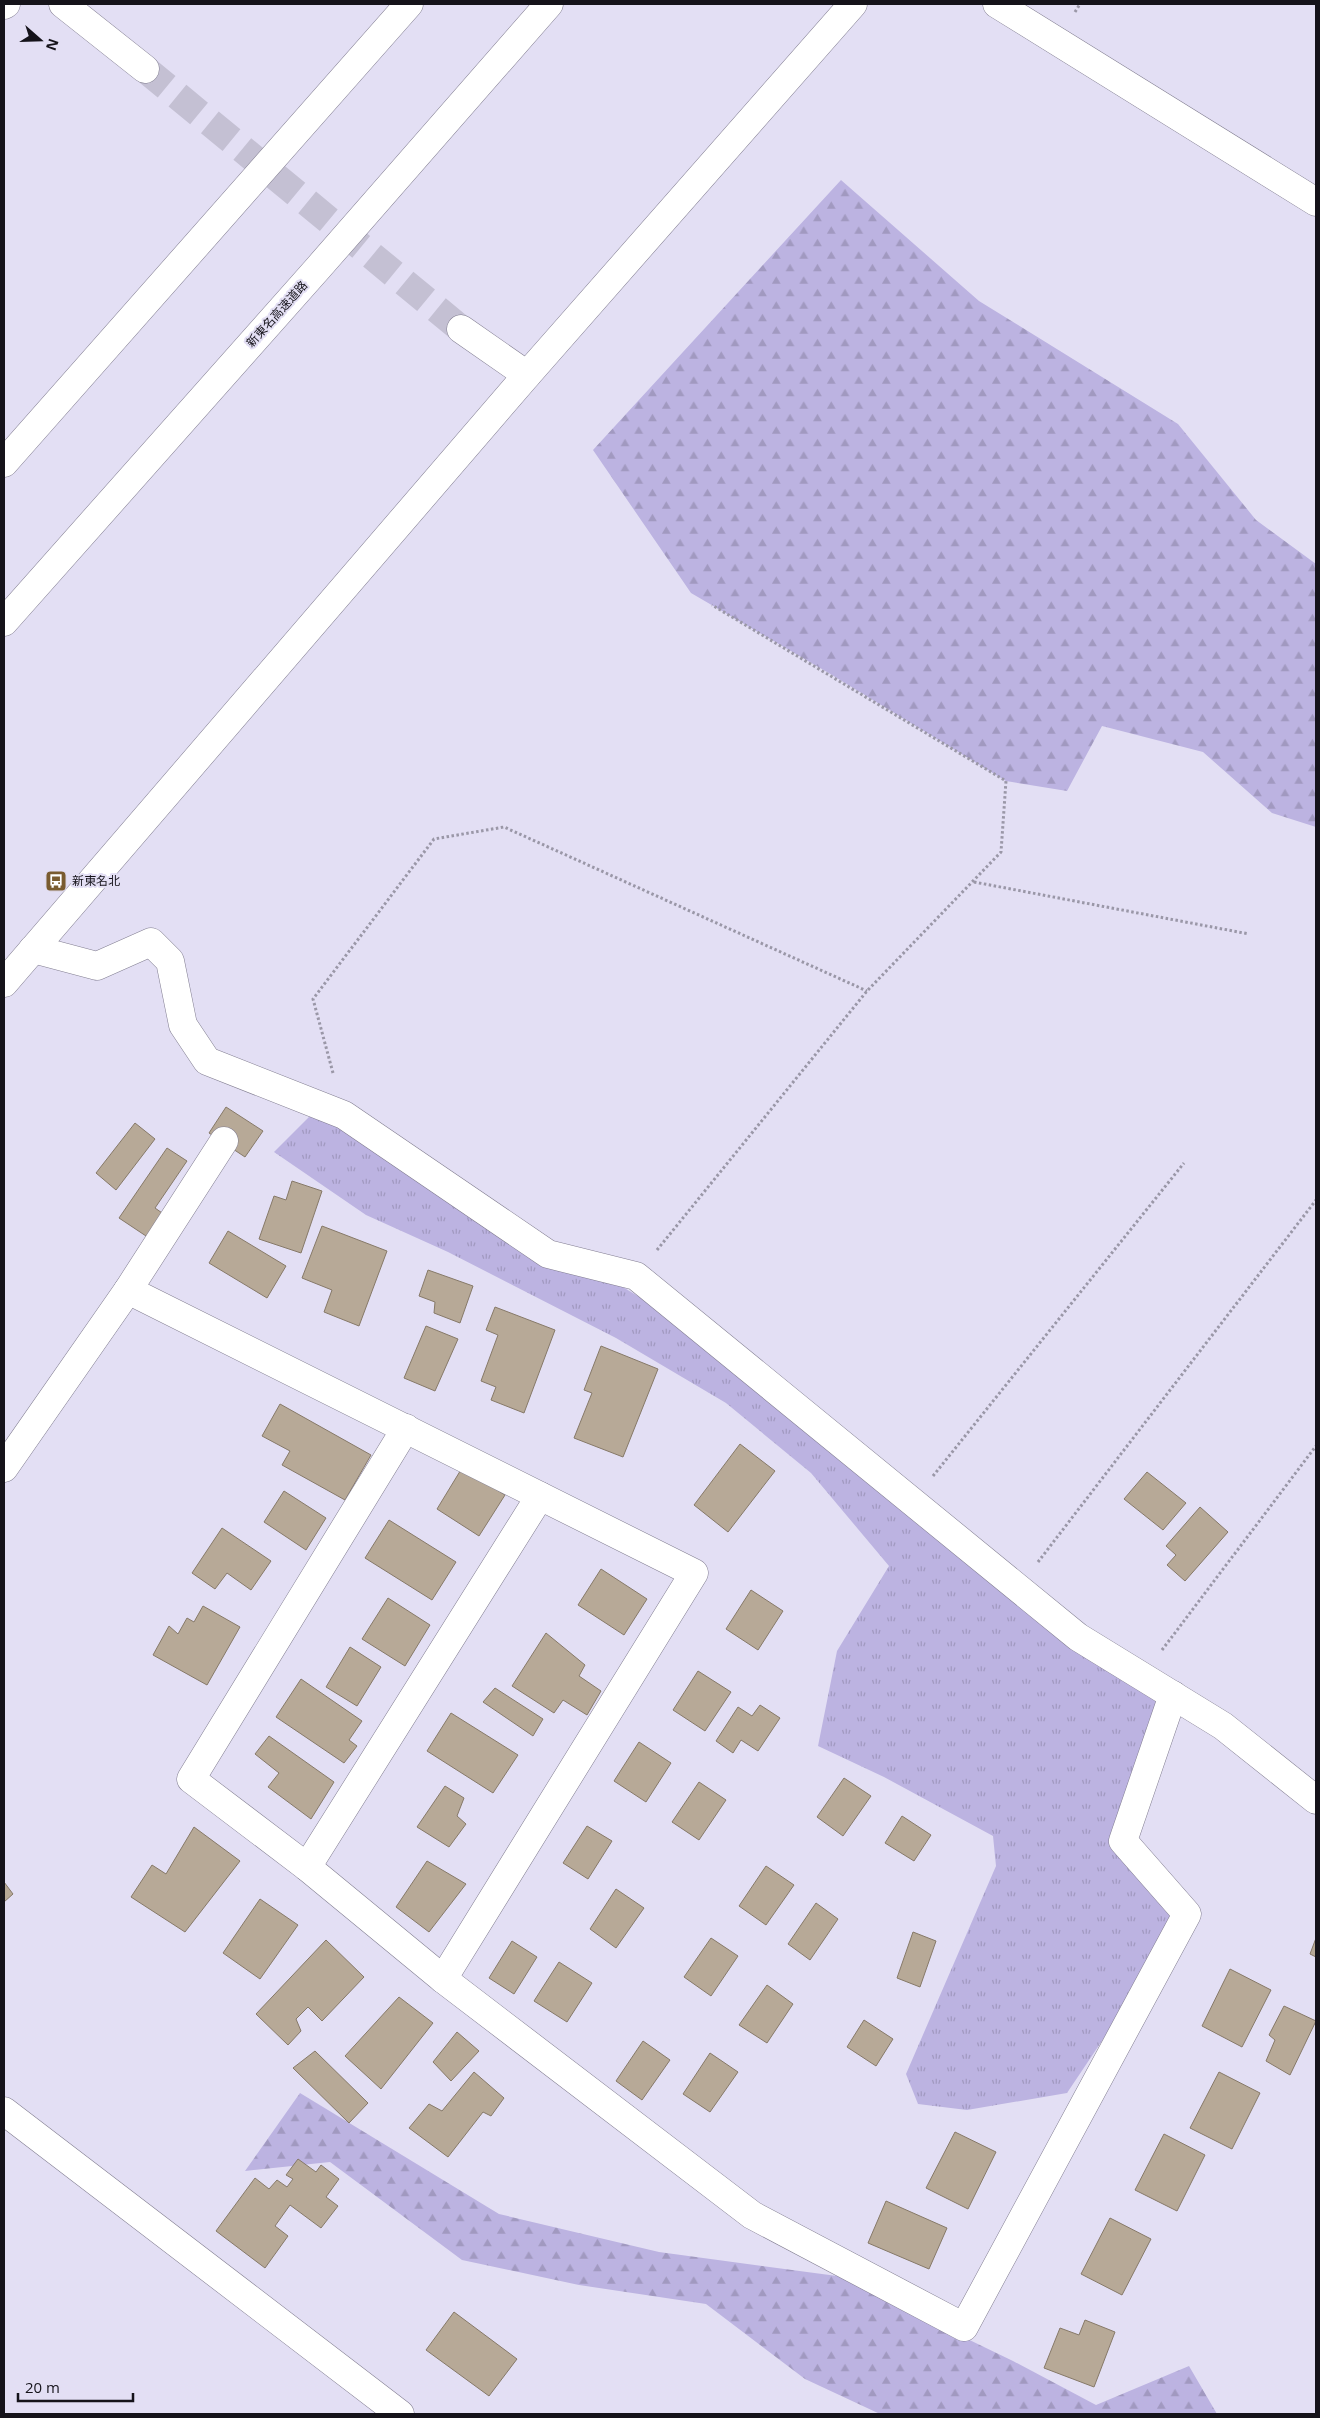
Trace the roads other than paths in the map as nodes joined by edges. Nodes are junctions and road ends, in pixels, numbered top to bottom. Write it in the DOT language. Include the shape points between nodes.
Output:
graph roads {
  1 [pos="63,4"];
  2 [pos="409,4"];
  3 [pos="548,4"];
  4 [pos="853,4"];
  5 [pos="997,4"];
  6 [pos="145,69"];
  7 [pos="1316,202"];
  8 [pos="461,329"];
  9 [pos="527,374"];
  10 [pos="4,464"];
  11 [pos="4,622"];
  12 [pos="33,949"];
  13 [pos="4,983"];
  14 [pos="224,1142"];
  15 [pos="128,1290"];
  16 [pos="406,1428"];
  17 [pos="4,1468"];
  18 [pos="540,1496"];
  19 [pos="1173,1695"];
  20 [pos="1316,1800"];
  21 [pos="306,1867"];
  22 [pos="443,1979"];
  23 [pos="4,2111"];
  24 [pos="400,2414"];
  1 -- 6 [label="main road"];
  2 -- 10 [label="main road"];
  3 -- 11 [label="main road, 新東名高速道路"];
  4 -- 9 [label="main road"];
  5 -- 7 [label="main road"];
  8 -- 9 [label="main road"];
  9 -- 12 [label="main road"];
  12 -- 13 [label="main road"];
  12 -- 19 [label="main road" via="97,966 151,942 170,961 183,1025 207,1062 344,1115 548,1254 636,1276 1078,1637"];
  14 -- 15 [label="main road"];
  15 -- 16 [label="main road"];
  15 -- 17 [label="main road"];
  16 -- 18 [label="main road"];
  16 -- 21 [label="main road" via="191,1779"];
  18 -- 21 [label="main road"];
  18 -- 22 [label="main road" via="694,1573"];
  19 -- 20 [label="main road" via="1223,1726"];
  19 -- 22 [label="main road" via="1123,1841 1187,1914 964,2327 752,2215"];
  21 -- 22 [label="main road"];
  23 -- 24 [label="main road"];
}
